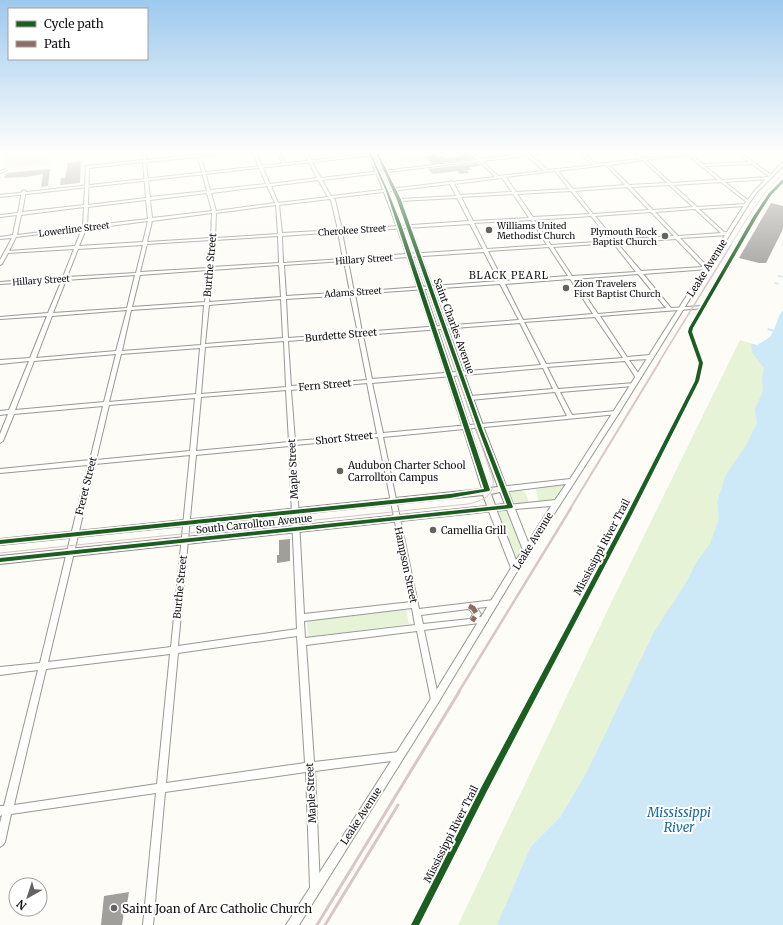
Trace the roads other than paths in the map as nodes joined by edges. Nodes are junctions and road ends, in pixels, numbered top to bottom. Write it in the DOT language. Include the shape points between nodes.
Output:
graph roads {
  1 [pos="23,196"];
  2 [pos="85,196"];
  3 [pos="165,196"];
  4 [pos="210,196"];
  5 [pos="273,196"];
  6 [pos="346,196"];
  7 [pos="389,196"];
  8 [pos="397,196"];
  9 [pos="456,196"];
  10 [pos="458,196"];
  11 [pos="518,196"];
  12 [pos="578,196"];
  13 [pos="638,196"];
  14 [pos="683,196"];
  15 [pos="738,196"];
  16 [pos="754,196"];
  17 [pos="149,198"];
  18 [pos="331,198"];
  19 [pos="399,200"];
  20 [pos="277,204"];
  21 [pos="747,204"];
  22 [pos="85,206"];
  23 [pos="696,208"];
  24 [pos="214,211"];
  25 [pos="652,211"];
  26 [pos="19,213"];
  27 [pos="594,215"];
  28 [pos="0,216"];
  29 [pos="150,219"];
  30 [pos="533,219"];
  31 [pos="471,223"];
  32 [pos="85,227"];
  33 [pos="400,227"];
  34 [pos="409,227"];
  35 [pos="340,231"];
  36 [pos="728,234"];
  37 [pos="280,235"];
  38 [pos="15,236"];
  39 [pos="677,237"];
  40 [pos="0,238"];
  41 [pos="213,239"];
  42 [pos="615,242"];
  43 [pos="145,244"];
  44 [pos="551,246"];
  45 [pos="76,248"];
  46 [pos="485,250"];
  47 [pos="6,252"];
  48 [pos="419,255"];
  49 [pos="409,256"];
  50 [pos="346,260"];
  51 [pos="0,264"];
  52 [pos="282,264"];
  53 [pos="706,268"];
  54 [pos="210,269"];
  55 [pos="638,272"];
  56 [pos="138,274"];
  57 [pos="571,277"];
  58 [pos="64,279"];
  59 [pos="502,282"];
  60 [pos="0,283"];
  61 [pos="429,287"];
  62 [pos="420,288"];
  63 [pos="352,292"];
  64 [pos="284,297"];
  65 [pos="207,303"];
  66 [pos="704,306"];
  67 [pos="681,308"];
  68 [pos="129,309"];
  69 [pos="669,309"];
  70 [pos="50,314"];
  71 [pos="596,315"];
  72 [pos="0,318"];
  73 [pos="521,320"];
  74 [pos="434,327"];
  75 [pos="444,327"];
  76 [pos="361,333"];
  77 [pos="286,339"];
  78 [pos="203,346"];
  79 [pos="118,352"];
  80 [pos="650,358"];
  81 [pos="31,359"];
  82 [pos="625,359"];
  83 [pos="0,362"];
  84 [pos="544,366"];
  85 [pos="461,374"];
  86 [pos="450,375"];
  87 [pos="638,377"];
  88 [pos="370,382"];
  89 [pos="633,384"];
  90 [pos="289,389"];
  91 [pos="556,391"];
  92 [pos="198,396"];
  93 [pos="470,398"];
  94 [pos="106,404"];
  95 [pos="11,412"];
  96 [pos="616,413"];
  97 [pos="0,414"];
  98 [pos="570,417"];
  99 [pos="479,426"];
  100 [pos="466,427"];
  101 [pos="380,435"];
  102 [pos="0,441"];
  103 [pos="292,444"];
  104 [pos="192,454"];
  105 [pos="92,462"];
  106 [pos="0,471"];
  107 [pos="571,481"];
  108 [pos="503,489"];
  109 [pos="487,490"];
  110 [pos="393,501"];
  111 [pos="557,503"];
  112 [pos="510,507"];
  113 [pos="492,509"];
  114 [pos="295,512"];
  115 [pos="396,518"];
  116 [pos="186,523"];
  117 [pos="296,529"];
  118 [pos="74,534"];
  119 [pos="185,540"];
  120 [pos="0,542"];
  121 [pos="527,551"];
  122 [pos="70,553"];
  123 [pos="0,560"];
  124 [pos="515,568"];
  125 [pos="494,603"];
  126 [pos="469,606"];
  127 [pos="415,609"];
  128 [pos="300,618"];
  129 [pos="484,620"];
  130 [pos="472,621"];
  131 [pos="419,627"];
  132 [pos="301,637"];
  133 [pos="174,650"];
  134 [pos="42,666"];
  135 [pos="0,671"];
  136 [pos="435,700"];
  137 [pos="399,756"];
  138 [pos="310,767"];
  139 [pos="161,788"];
  140 [pos="4,810"];
  141 [pos="0,842"];
  142 [pos="315,887"];
  143 [pos="148,925"];
  144 [pos="292,925"];
  1 -- 26 [label="street"];
  2 -- 22 [label="street"];
  3 -- 17 [label="street"];
  4 -- 24 [label="street, Burthe Street"];
  5 -- 20 [label="street, Maple Street"];
  6 -- 18 [label="street, Lowerline Street"];
  7 -- 33 [label="main road, Saint Charles Avenue"];
  8 -- 19 [label="main road, Saint Charles Avenue"];
  9 -- 19 [label="street"];
  10 -- 31 [label="street"];
  11 -- 30 [label="street"];
  12 -- 27 [label="street"];
  13 -- 25 [label="street"];
  14 -- 23 [label="street"];
  15 -- 21 [label="street"];
  16 -- 21 [label="street, Leake Avenue"];
  17 -- 22 [label="street"];
  17 -- 29 [label="street, Freret Street"];
  18 -- 20 [label="street, Lowerline Street"];
  18 -- 35 [label="street, Hampson Street"];
  19 -- 34 [label="main road, Saint Charles Avenue"];
  20 -- 24 [label="street, Lowerline Street"];
  20 -- 37 [label="street, Maple Street"];
  21 -- 23 [label="street, Cherokee Street"];
  21 -- 36 [label="street, Leake Avenue"];
  22 -- 26 [label="street"];
  22 -- 32 [label="street"];
  23 -- 25 [label="street, Cherokee Street"];
  23 -- 36 [label="street" via="723,233"];
  24 -- 29 [label="street, Lowerline Street"];
  24 -- 41 [label="street, Burthe Street"];
  25 -- 27 [label="street, Cherokee Street"];
  25 -- 39 [label="street"];
  26 -- 28 [label="street"];
  26 -- 38 [label="street"];
  27 -- 30 [label="street, Cherokee Street"];
  27 -- 42 [label="street"];
  29 -- 32 [label="street, Lowerline Street"];
  29 -- 43 [label="street, Freret Street"];
  30 -- 31 [label="street, Cherokee Street"];
  30 -- 44 [label="street"];
  31 -- 34 [label="street, Cherokee Street"];
  31 -- 46 [label="street"];
  32 -- 38 [label="street, Lowerline Street"];
  32 -- 45 [label="street"];
  33 -- 34 [label="street, Cherokee Street"];
  33 -- 35 [label="street, Cherokee Street"];
  33 -- 49 [label="main road, Saint Charles Avenue"];
  34 -- 48 [label="main road, Saint Charles Avenue"];
  35 -- 37 [label="street, Cherokee Street"];
  35 -- 50 [label="street, Hampson Street"];
  36 -- 39 [label="street, Hillary Street"];
  36 -- 53 [label="street, Leake Avenue"];
  37 -- 41 [label="street, Cherokee Street"];
  37 -- 52 [label="street, Maple Street"];
  38 -- 40 [label="street, Lowerline Street"];
  38 -- 47 [label="street"];
  39 -- 42 [label="street, Hillary Street"];
  39 -- 53 [label="street"];
  41 -- 43 [label="street, Cherokee Street"];
  41 -- 54 [label="street, Burthe Street"];
  42 -- 44 [label="street, Hillary Street"];
  42 -- 55 [label="street"];
  43 -- 45 [label="street, Cherokee Street"];
  43 -- 56 [label="street, Freret Street"];
  44 -- 46 [label="street, Hillary Street"];
  44 -- 57 [label="street"];
  45 -- 47 [label="street, Cherokee Street"];
  45 -- 58 [label="street"];
  46 -- 48 [label="street, Hillary Street"];
  46 -- 59 [label="street"];
  47 -- 51 [label="street"];
  48 -- 49 [label="street, Hillary Street"];
  48 -- 61 [label="main road, Saint Charles Avenue"];
  49 -- 50 [label="street, Hillary Street"];
  49 -- 62 [label="main road, Saint Charles Avenue"];
  50 -- 52 [label="street, Hillary Street"];
  50 -- 63 [label="street, Hampson Street"];
  52 -- 54 [label="street, Hillary Street"];
  52 -- 64 [label="street, Maple Street"];
  53 -- 55 [label="street, Adams Street"];
  53 -- 67 [label="street, Leake Avenue"];
  54 -- 56 [label="street, Hillary Street"];
  54 -- 65 [label="street, Burthe Street"];
  55 -- 57 [label="street, Adams Street"];
  55 -- 69 [label="street"];
  56 -- 58 [label="street, Hillary Street"];
  56 -- 68 [label="street, Freret Street"];
  57 -- 59 [label="street, Adams Street"];
  57 -- 71 [label="street"];
  58 -- 60 [label="street, Hillary Street"];
  58 -- 70 [label="street"];
  59 -- 61 [label="street, Adams Street"];
  59 -- 73 [label="street"];
  61 -- 62 [label="street, Adams Street"];
  61 -- 75 [label="main road, Saint Charles Avenue"];
  62 -- 63 [label="street, Adams Street"];
  62 -- 74 [label="main road, Saint Charles Avenue"];
  63 -- 64 [label="street, Adams Street"];
  63 -- 76 [label="street, Hampson Street"];
  64 -- 65 [label="street, Adams Street"];
  64 -- 77 [label="street, Maple Street"];
  65 -- 68 [label="street, Adams Street"];
  65 -- 78 [label="street, Burthe Street"];
  66 -- 67 [label="street, Burdette Street"];
  67 -- 69 [label="street, Burdette Street"];
  67 -- 80 [label="street, Leake Avenue"];
  68 -- 70 [label="street, Adams Street"];
  68 -- 79 [label="street, Freret Street"];
  69 -- 71 [label="street, Burdette Street"];
  70 -- 72 [label="street, Adams Street"];
  70 -- 81 [label="street"];
  71 -- 73 [label="street, Burdette Street"];
  71 -- 82 [label="street"];
  73 -- 75 [label="street, Burdette Street"];
  73 -- 84 [label="street"];
  74 -- 75 [label="street, Burdette Street"];
  74 -- 76 [label="street, Burdette Street"];
  74 -- 86 [label="main road, Saint Charles Avenue"];
  75 -- 85 [label="main road, Saint Charles Avenue"];
  76 -- 77 [label="street, Burdette Street"];
  76 -- 88 [label="street, Hampson Street"];
  77 -- 78 [label="street, Burdette Street"];
  77 -- 90 [label="street, Maple Street"];
  78 -- 79 [label="street, Burdette Street"];
  78 -- 92 [label="street, Burthe Street"];
  79 -- 81 [label="street, Burdette Street"];
  79 -- 94 [label="street, Freret Street"];
  80 -- 82 [label="street, Fern Street"];
  80 -- 87 [label="street, Leake Avenue"];
  81 -- 83 [label="street, Burdette Street"];
  81 -- 95 [label="street"];
  82 -- 84 [label="street, Fern Street"];
  82 -- 87 [label="street"];
  84 -- 85 [label="street, Fern Street"];
  84 -- 91 [label="street"];
  85 -- 86 [label="street, Fern Street"];
  85 -- 93 [label="main road, Saint Charles Avenue"];
  86 -- 88 [label="street, Fern Street"];
  86 -- 100 [label="main road, Saint Charles Avenue"];
  87 -- 89 [label="street, Leake Avenue"];
  88 -- 90 [label="street, Fern Street"];
  88 -- 101 [label="street, Hampson Street"];
  89 -- 91 [label="street"];
  89 -- 96 [label="street, Leake Avenue"];
  90 -- 92 [label="street, Fern Street"];
  90 -- 103 [label="street, Maple Street"];
  91 -- 93 [label="street"];
  91 -- 98 [label="street"];
  92 -- 94 [label="street, Fern Street"];
  92 -- 104 [label="street, Burthe Street"];
  93 -- 99 [label="main road, Saint Charles Avenue"];
  94 -- 95 [label="street, Fern Street"];
  94 -- 105 [label="street, Freret Street"];
  95 -- 97 [label="street, Fern Street"];
  95 -- 102 [label="street"];
  96 -- 98 [label="street, Short Street"];
  96 -- 107 [label="street, Leake Avenue"];
  98 -- 99 [label="street, Short Street"];
  99 -- 100 [label="street, Short Street"];
  99 -- 108 [label="main road, Saint Charles Avenue"];
  100 -- 101 [label="street, Short Street"];
  100 -- 109 [label="main road, Saint Charles Avenue"];
  101 -- 103 [label="street, Short Street"];
  101 -- 110 [label="street, Hampson Street"];
  103 -- 104 [label="street, Short Street"];
  103 -- 114 [label="street, Maple Street"];
  104 -- 105 [label="street, Short Street"];
  104 -- 116 [label="street, Burthe Street"];
  105 -- 106 [label="street, Short Street"];
  105 -- 118 [label="street, Freret Street"];
  107 -- 108 [label="street, South Carrollton Avenue"];
  107 -- 111 [label="street, Leake Avenue"];
  108 -- 109 [label="main road, South Carrollton Avenue"];
  108 -- 112 [label="main road, Saint Charles Avenue"];
  109 -- 110 [label="main road, South Carrollton Avenue"];
  109 -- 113 [label="main road, Saint Charles Avenue"];
  110 -- 114 [label="main road, South Carrollton Avenue"];
  110 -- 115 [label="street, Hampson Street"];
  111 -- 112 [label="street, South Carrollton Avenue"];
  111 -- 121 [label="street, Leake Avenue"];
  112 -- 113 [label="main road, South Carrollton Avenue"];
  112 -- 121 [label="street, Saint Charles Avenue"];
  113 -- 115 [label="main road, South Carrollton Avenue"];
  113 -- 124 [label="street, Saint Charles Avenue"];
  114 -- 116 [label="main road, South Carrollton Avenue"];
  114 -- 117 [label="street, Maple Street"];
  115 -- 117 [label="main road, South Carrollton Avenue"];
  115 -- 127 [label="street, Hampson Street"];
  116 -- 118 [label="main road, South Carrollton Avenue"];
  116 -- 119 [label="street, Burthe Street"];
  117 -- 119 [label="main road, South Carrollton Avenue"];
  117 -- 128 [label="street, Maple Street"];
  118 -- 120 [label="main road, South Carrollton Avenue"];
  118 -- 122 [label="street, Freret Street"];
  119 -- 122 [label="main road, South Carrollton Avenue"];
  119 -- 133 [label="street, Burthe Street"];
  121 -- 124 [label="street, Leake Avenue"];
  122 -- 123 [label="main road, South Carrollton Avenue"];
  122 -- 134 [label="street, Freret Street"];
  124 -- 125 [label="street, Leake Avenue"];
  125 -- 126 [label="street"];
  125 -- 129 [label="street, Leake Avenue"];
  126 -- 127 [label="street"];
  126 -- 130 [label="street" via="477,614"];
  127 -- 128 [label="street"];
  127 -- 131 [label="street, Hampson Street"];
  128 -- 132 [label="street, Maple Street"];
  129 -- 130 [label="street"];
  129 -- 136 [label="street, Leake Avenue"];
  130 -- 131 [label="street"];
  131 -- 132 [label="street"];
  131 -- 136 [label="street, Hampson Street"];
  132 -- 133 [label="street"];
  132 -- 138 [label="street, Maple Street"];
  133 -- 134 [label="street"];
  133 -- 139 [label="street, Burthe Street"];
  134 -- 135 [label="street"];
  134 -- 140 [label="street, Freret Street"];
  136 -- 137 [label="street, Leake Avenue"];
  137 -- 138 [label="street"];
  137 -- 142 [label="street, Leake Avenue"];
  138 -- 139 [label="street"];
  138 -- 142 [label="street, Maple Street"];
  139 -- 140 [label="street"];
  139 -- 143 [label="street, Burthe Street"];
  140 -- 141 [label="street, Freret Street"];
  142 -- 144 [label="street, Leake Avenue"];
}
